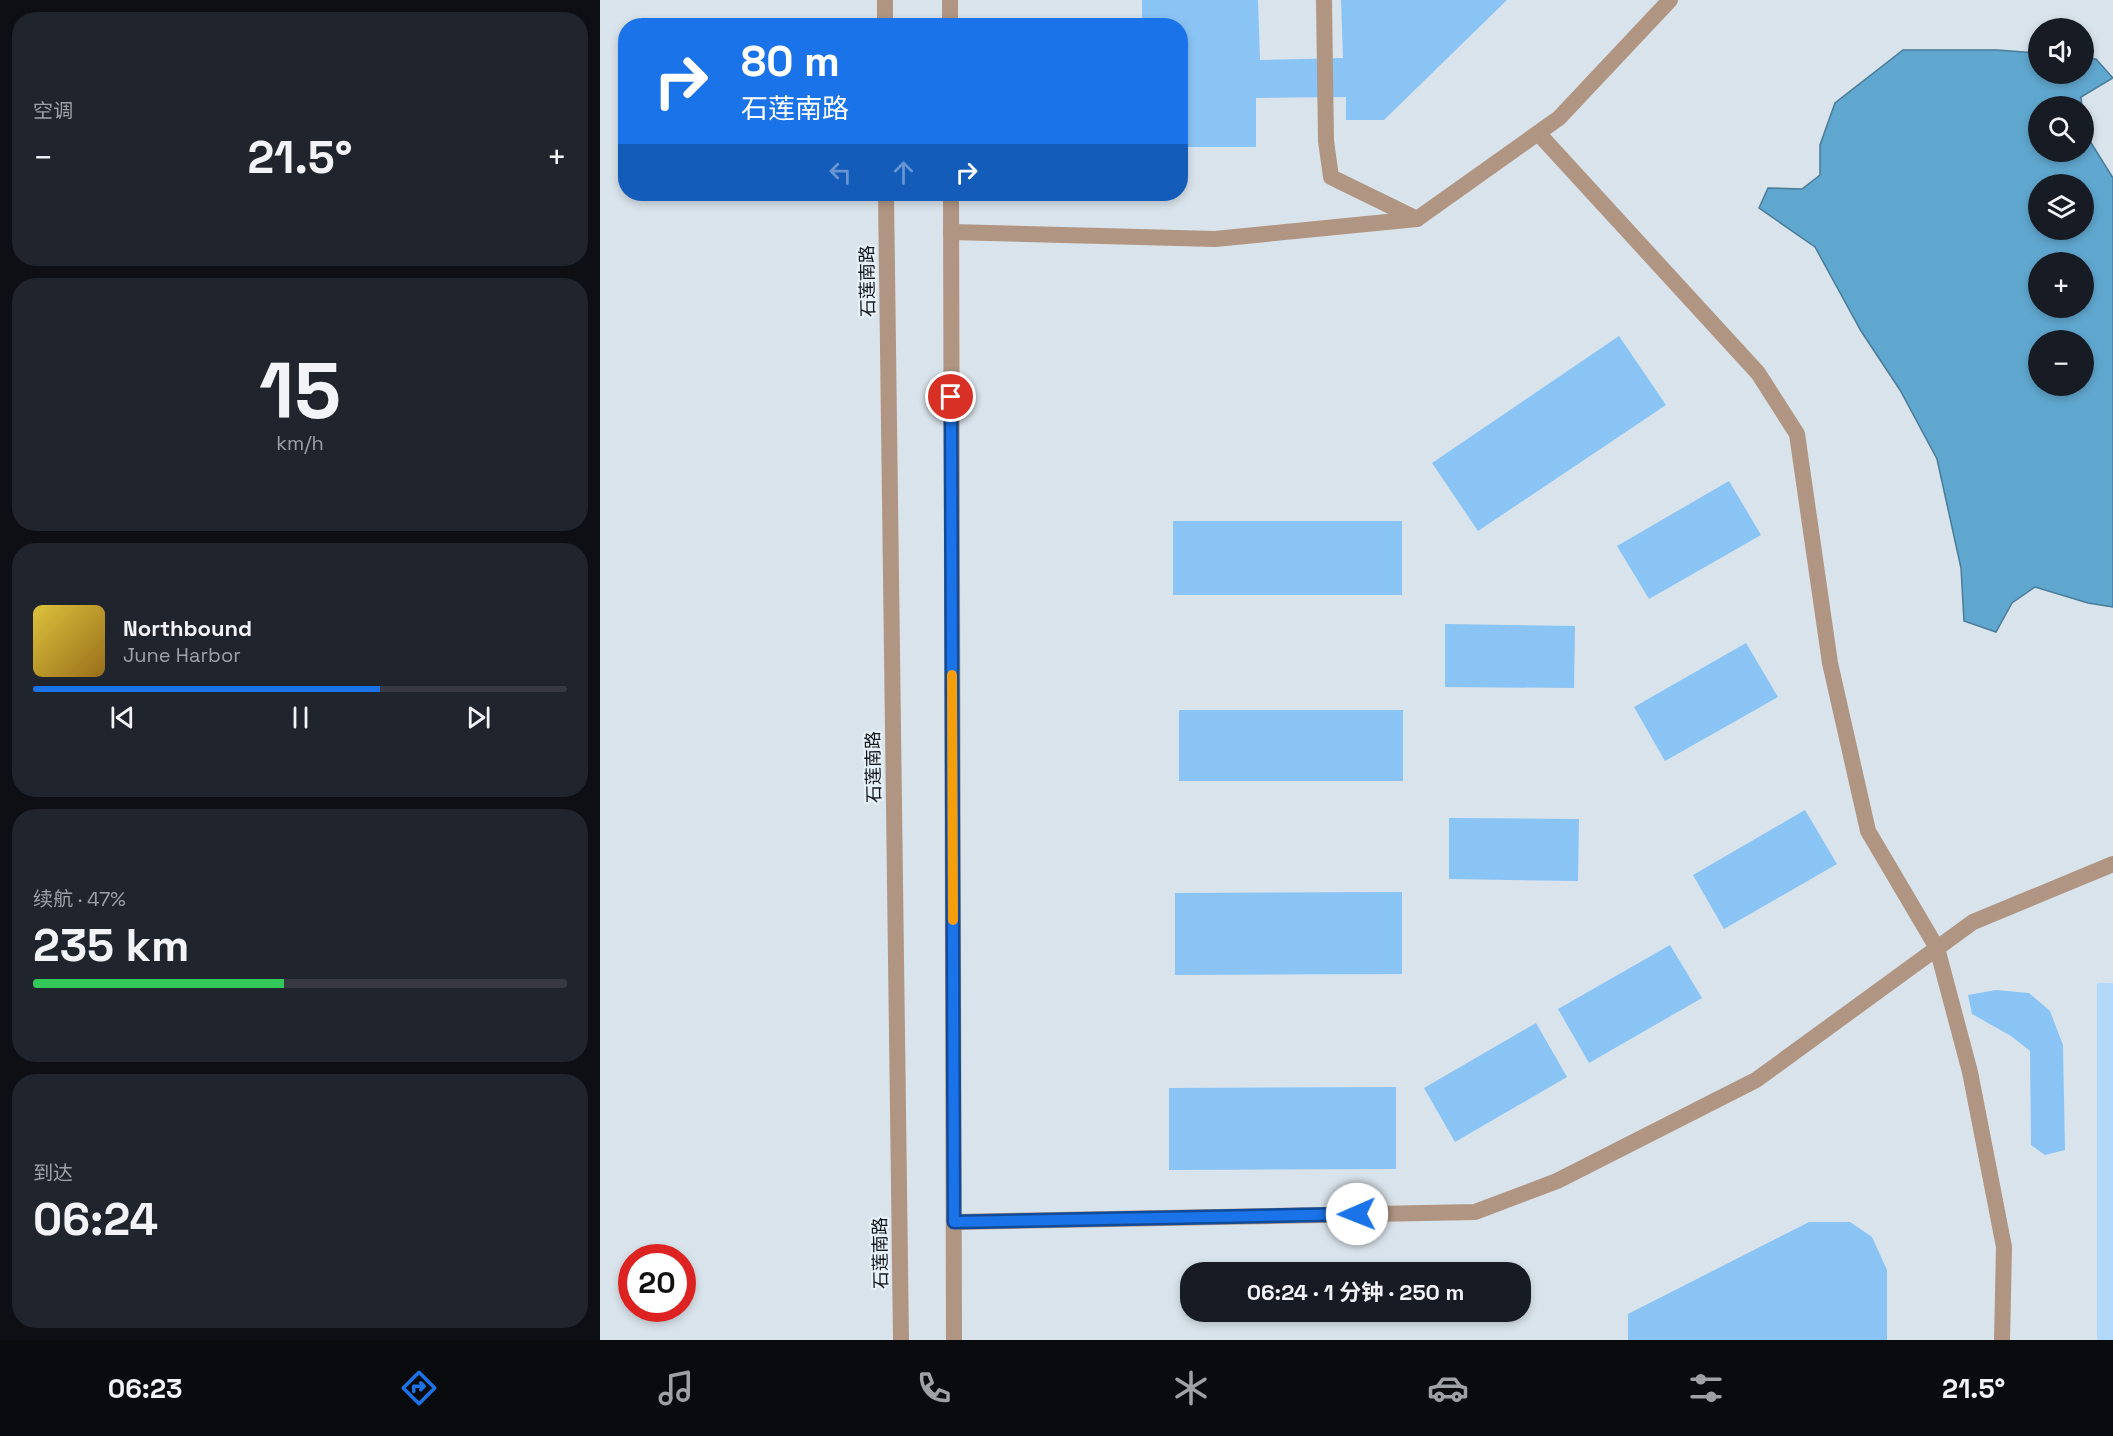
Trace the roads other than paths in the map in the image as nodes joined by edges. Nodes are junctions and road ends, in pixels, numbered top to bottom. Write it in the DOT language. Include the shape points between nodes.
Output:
graph roads {
  1 [pos="885,0"];
  2 [pos="950,0"];
  3 [pos="1324,0"];
  4 [pos="1670,0"];
  5 [pos="885,18"];
  6 [pos="950,18"];
  7 [pos="1538,133"];
  8 [pos="886,201"];
  9 [pos="951,201"];
  10 [pos="1417,219"];
  11 [pos="951,232"];
  12 [pos="2113,864"];
  13 [pos="1937,948"];
  14 [pos="954,1222"];
  15 [pos="901,1340"];
  16 [pos="954,1340"];
  17 [pos="2002,1340"];
  1 -- 5 [label="street"];
  2 -- 6 [label="street"];
  3 -- 10 [label="street" via="1326,141 1331,177"];
  4 -- 7 [label="street" via="1558,118"];
  7 -- 10 [label="street"];
  7 -- 13 [label="street" via="1758,373 1797,434 1830,663 1868,831"];
  8 -- 15 [label="street, 石莲南路"];
  9 -- 11 [label="street"];
  10 -- 11 [label="street" via="1215,239"];
  11 -- 14 [label="street"];
  12 -- 13 [label="street" via="1973,922"];
  13 -- 14 [label="street" via="1756,1080 1557,1181 1475,1212"];
  13 -- 17 [label="street" via="1970,1072 2004,1247"];
  14 -- 16 [label="street"];
}
